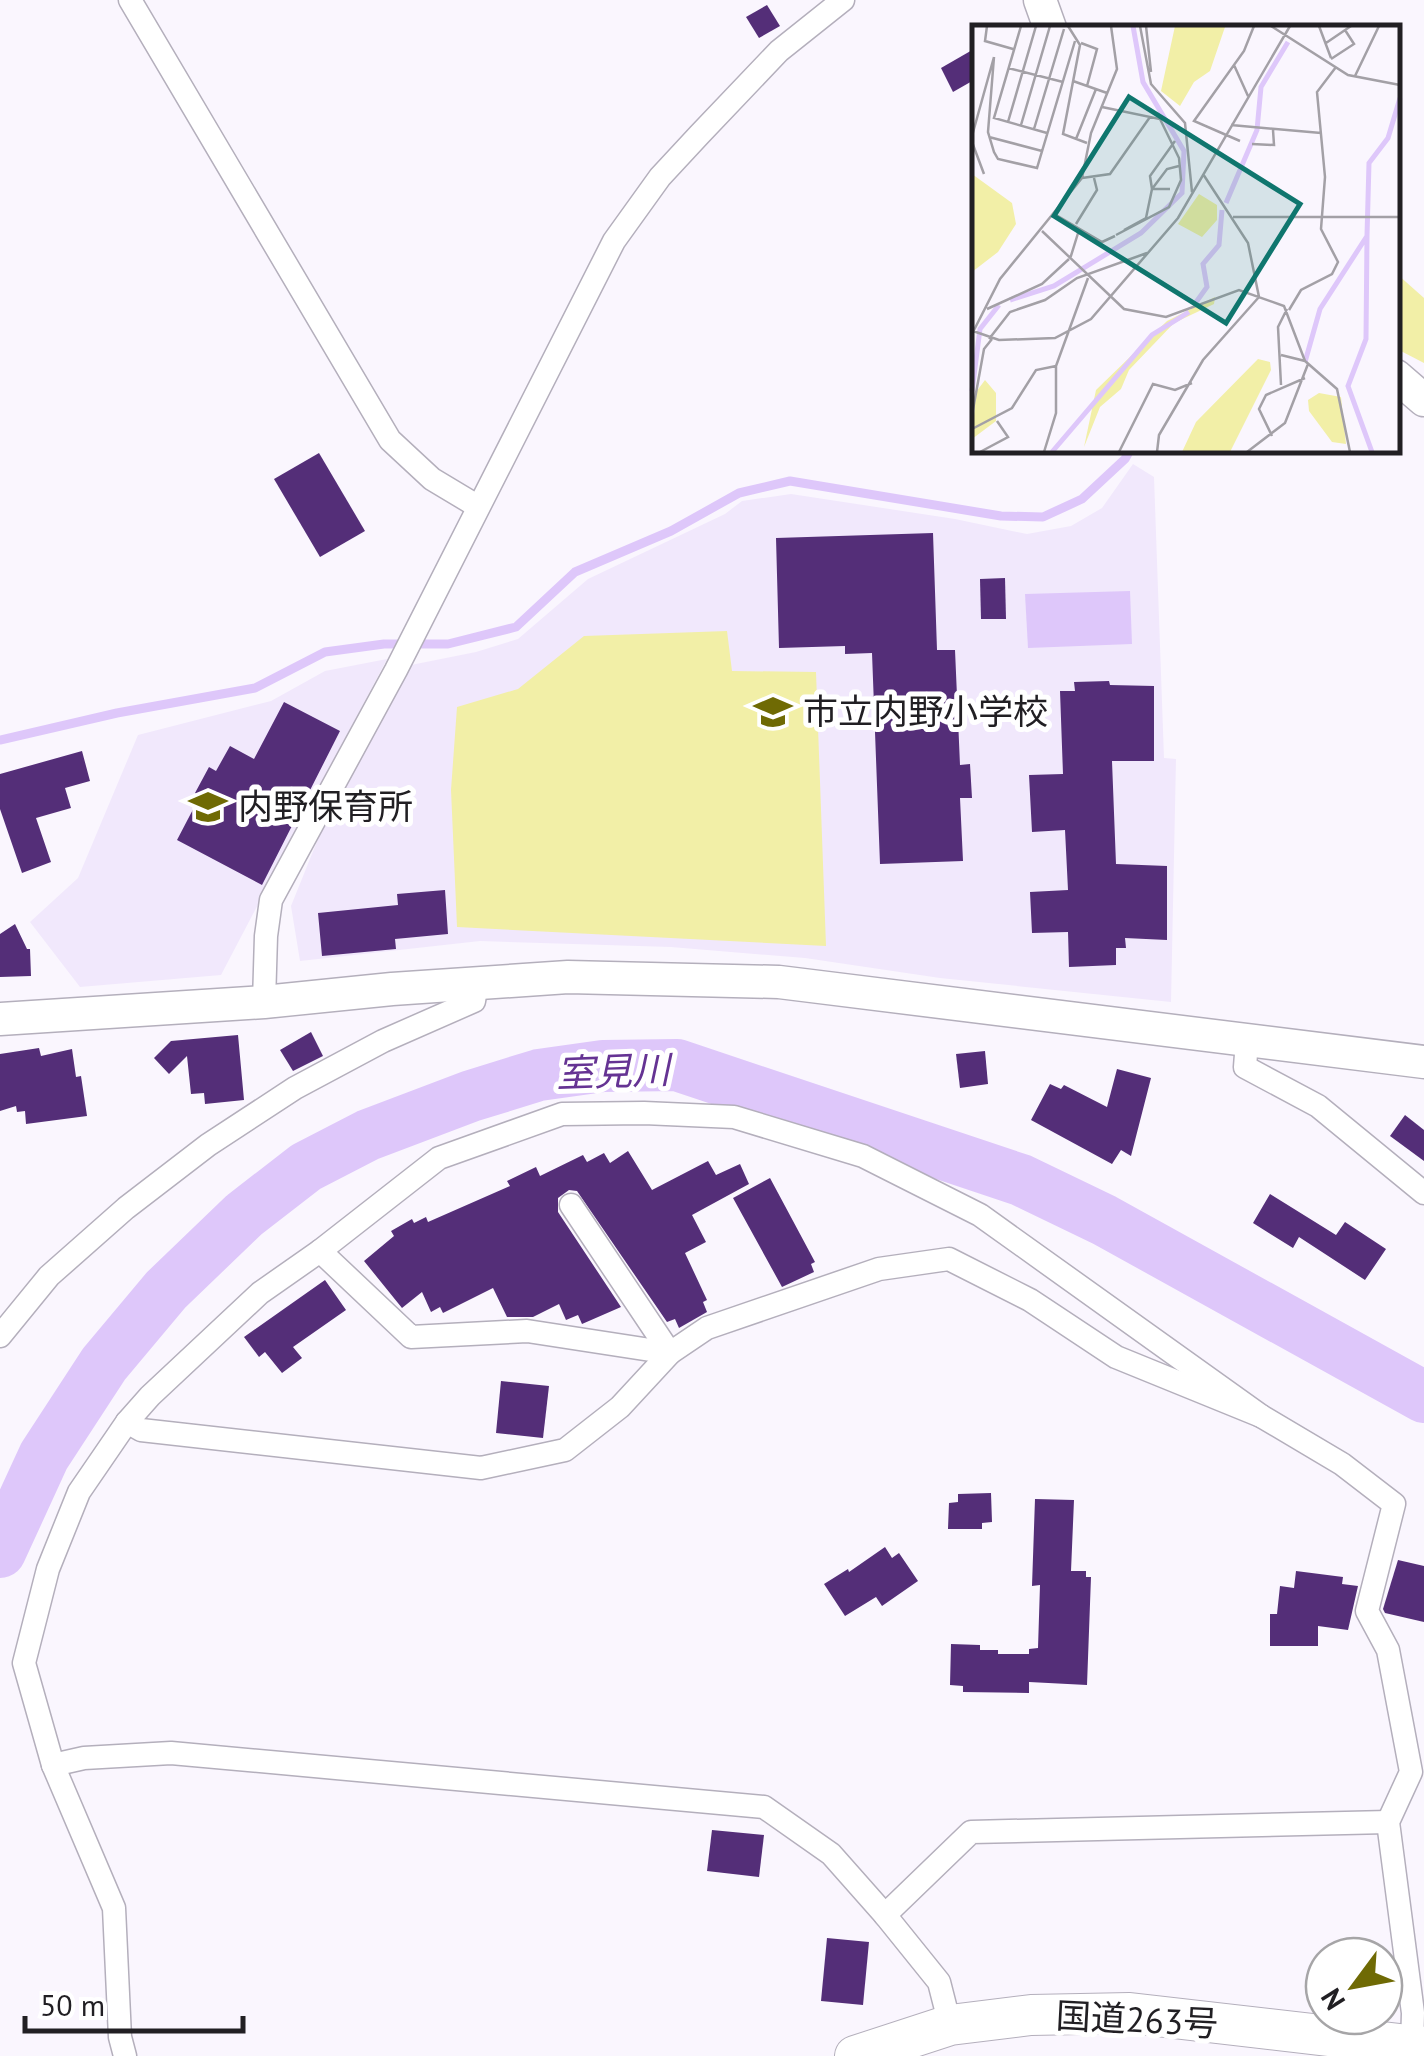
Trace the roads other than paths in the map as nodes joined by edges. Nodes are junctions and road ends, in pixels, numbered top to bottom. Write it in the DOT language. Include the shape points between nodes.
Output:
graph roads {
  1 [pos="130,0"];
  2 [pos="843,0"];
  3 [pos="1040,0"];
  4 [pos="1049,25"];
  5 [pos="1399,379"];
  6 [pos="1424,400"];
  7 [pos="476,506"];
  8 [pos="478,982"];
  9 [pos="264,1002"];
  10 [pos="0,1019"];
  11 [pos="1247,1040"];
  12 [pos="1424,1062"];
  13 [pos="1424,1194"];
  14 [pos="571,1205"];
  15 [pos="320,1251"];
  16 [pos="0,1336"];
  17 [pos="670,1353"];
  18 [pos="1261,1416"];
  19 [pos="127,1422"];
  20 [pos="53,1764"];
  21 [pos="1417,1765"];
  22 [pos="1388,1822"];
  23 [pos="884,1915"];
  24 [pos="950,2025"];
  25 [pos="1418,2046"];
  26 [pos="125,2056"];
  27 [pos="855,2056"];
  1 -- 7 [label="street" via="390,440 432,479"];
  2 -- 7 [label="street" via="780,50 660,177 614,241"];
  3 -- 4 [label="street"];
  5 -- 6 [label="street"];
  7 -- 9 [label="street" via="271,900"];
  8 -- 9 [label="street"];
  8 -- 11 [label="street" via="778,982"];
  8 -- 16 [label="street" via="474,1000 295,1088 208,1145 49,1276"];
  9 -- 10 [label="street"];
  11 -- 12 [label="street"];
  11 -- 13 [label="street" via="1246,1066 1318,1106"];
  14 -- 17 [label="street"];
  15 -- 17 [label="street" via="411,1338 527,1330"];
  15 -- 18 [label="street" via="438,1158 562,1114 734,1117 863,1156 980,1215"];
  15 -- 19 [label="street" via="260,1292"];
  17 -- 18 [label="street" via="707,1328 862,1274 949,1258 1030,1300 1116,1357"];
  17 -- 19 [label="street" via="620,1407 565,1450 481,1468 141,1430"];
  18 -- 21 [label="street" via="1394,1504 1367,1612 1388,1650"];
  19 -- 20 [label="street" via="79,1492 48,1569 24,1663"];
  20 -- 23 [label="street" via="171,1754 764,1806 831,1854"];
  20 -- 26 [label="street" via="114,1908"];
  21 -- 22 [label="street"];
  22 -- 23 [label="street" via="971,1832"];
  22 -- 25 [label="street"];
  23 -- 24 [label="street" via="938,1982"];
  24 -- 25 [label="highway, 国道263号" via="1130,2013"];
  24 -- 27 [label="highway, 国道263号"];
}
